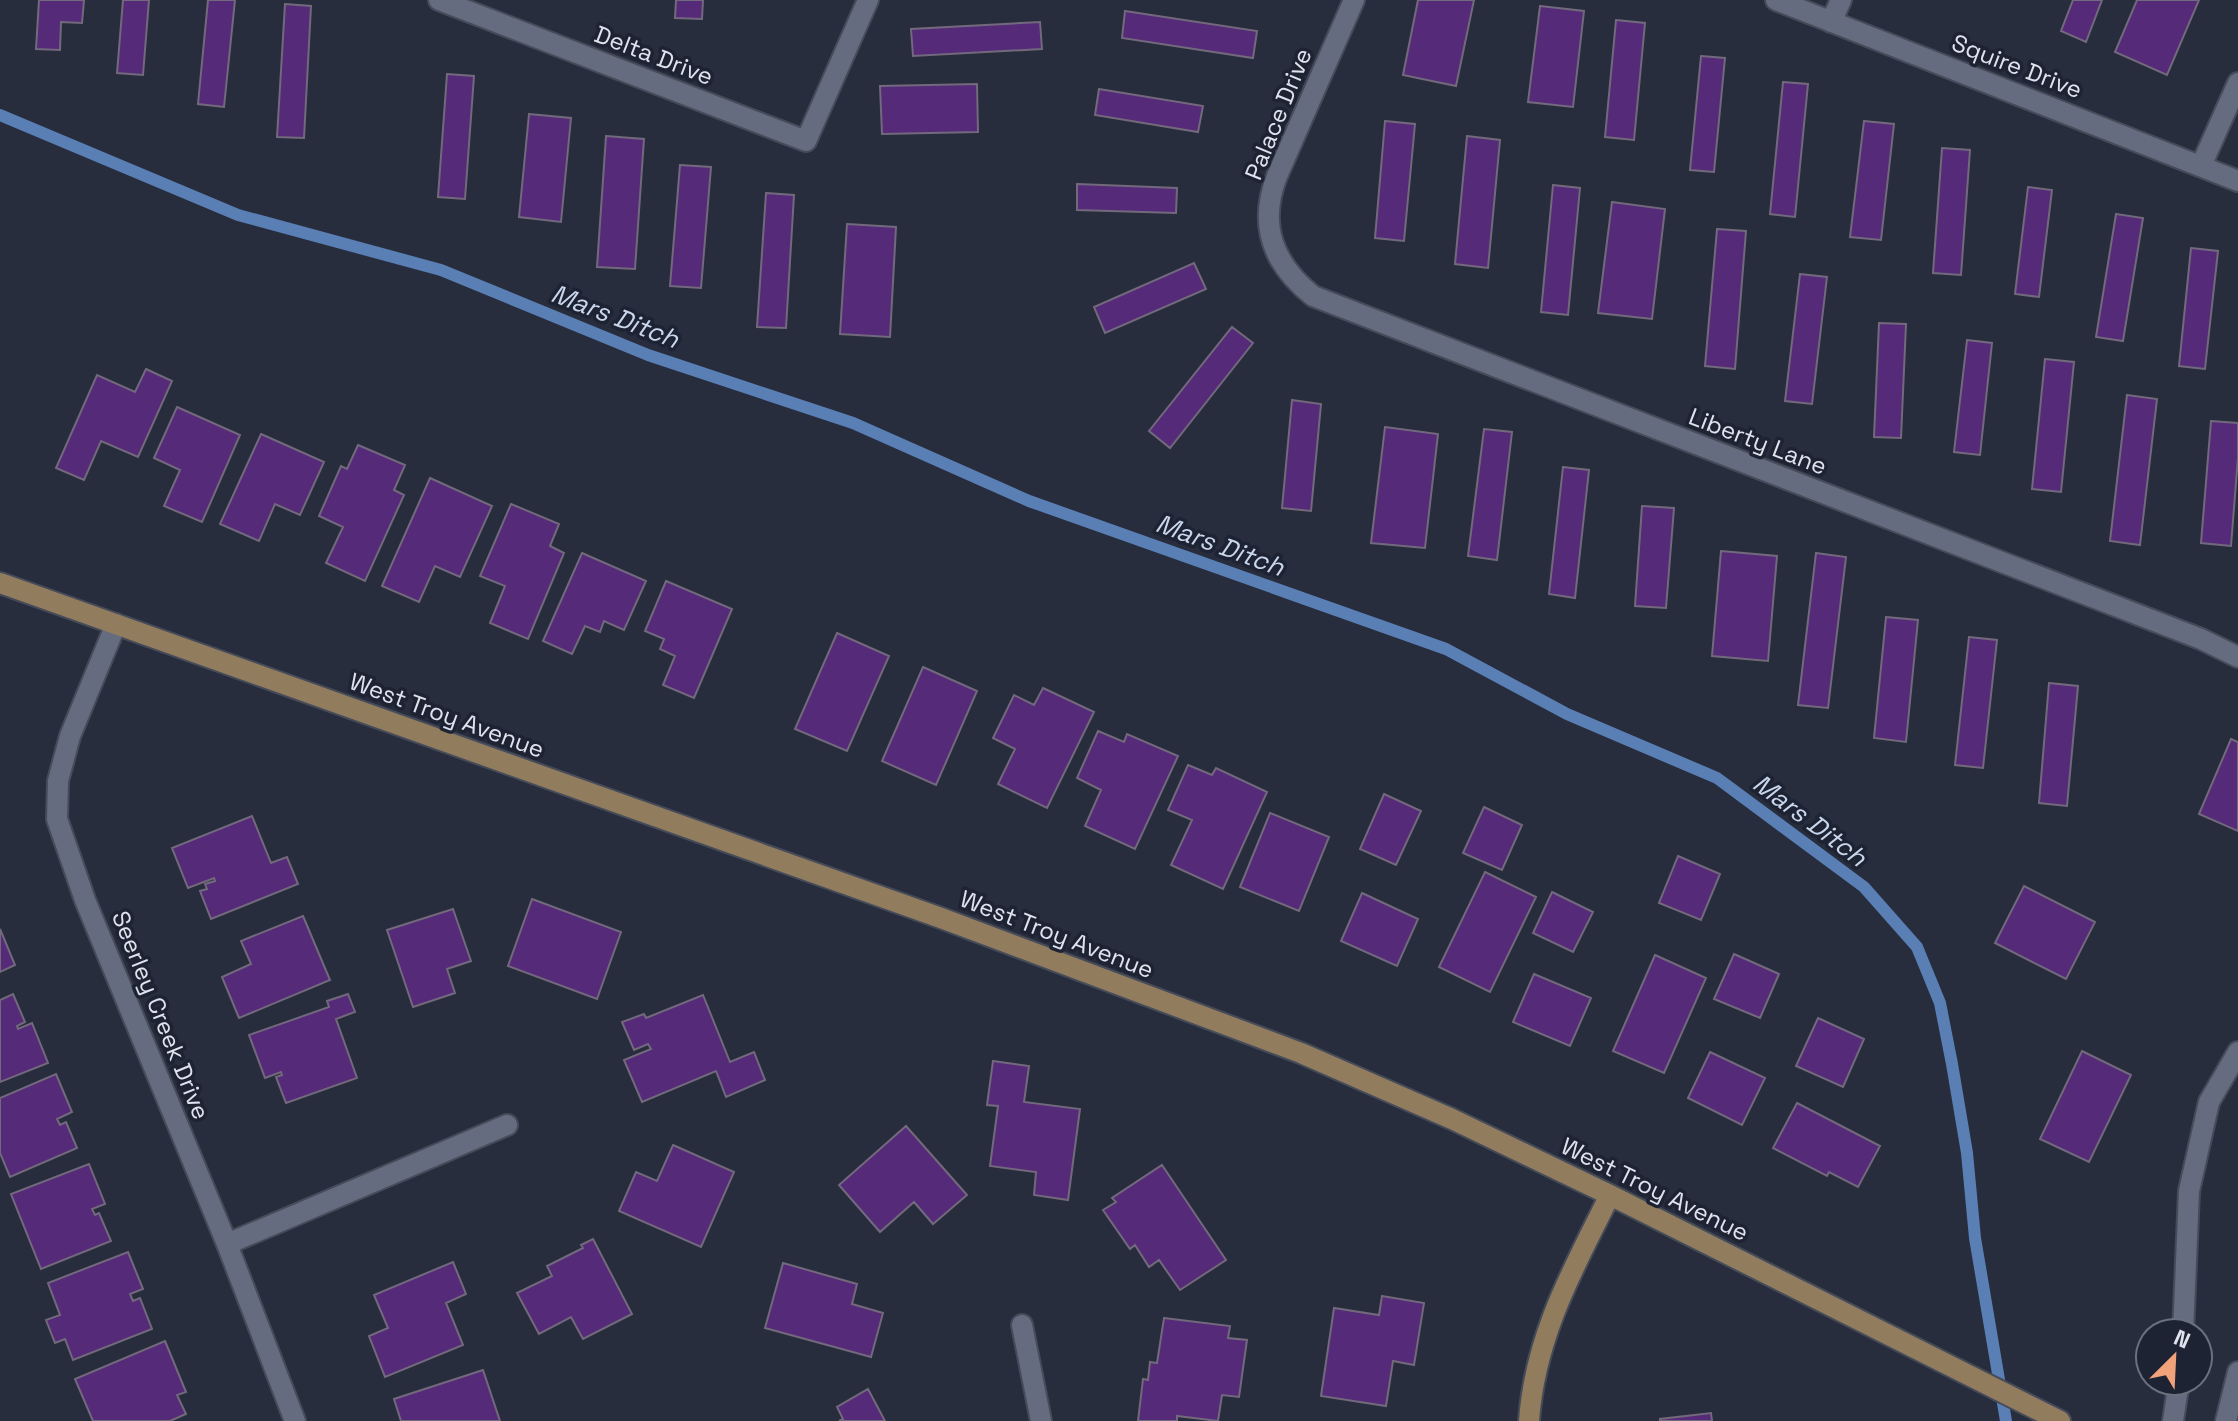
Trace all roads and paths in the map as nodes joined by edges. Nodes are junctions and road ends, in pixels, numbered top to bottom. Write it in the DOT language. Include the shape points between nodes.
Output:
graph roads {
  1 [pos="439,0"];
  2 [pos="868,0"];
  3 [pos="1354,0"];
  4 [pos="1776,0"];
  5 [pos="1841,0"];
  6 [pos="1831,22"];
  7 [pos="2238,83"];
  8 [pos="2201,166"];
  9 [pos="2238,181"];
  10 [pos="1276,251"];
  11 [pos="0,583"];
  12 [pos="116,624"];
  13 [pos="2238,657"];
  14 [pos="2238,1052"];
  15 [pos="507,1125"];
  16 [pos="1610,1195"];
  17 [pos="227,1244"];
  18 [pos="2184,1317"];
  19 [pos="1022,1325"];
  20 [pos="2238,1372"];
  21 [pos="2177,1397"];
  22 [pos="295,1421"];
  23 [pos="1041,1421"];
  24 [pos="1529,1421"];
  25 [pos="2060,1421"];
  26 [pos="2173,1421"];
  27 [pos="2226,1421"];
  1 -- 2 [label="street, Delta Drive" via="806,141"];
  3 -- 10 [label="street, Palace Drive" via="1273,185 1268,220"];
  4 -- 6 [label="street, Squire Drive"];
  5 -- 6 [label="street"];
  6 -- 8 [label="street, Squire Drive"];
  7 -- 8 [label="street"];
  8 -- 9 [label="street, Squire Drive"];
  10 -- 13 [label="street, Liberty Lane" via="1295,281 1329,303"];
  11 -- 12 [label="street, West Troy Avenue"];
  12 -- 16 [label="street, West Troy Avenue" via="941,918 1301,1053"];
  12 -- 17 [label="street, Seerley Creek Drive" via="70,736 58,781 57,819 85,900"];
  14 -- 18 [label="street" via="2209,1102 2189,1191"];
  15 -- 17 [label="street"];
  16 -- 24 [label="street" via="1547,1326"];
  16 -- 25 [label="street, West Troy Avenue"];
  17 -- 22 [label="street, Seerley Creek Drive"];
  19 -- 23 [label="street"];
  20 -- 27 [label="street"];
  21 -- 26 [label="street"];
}
